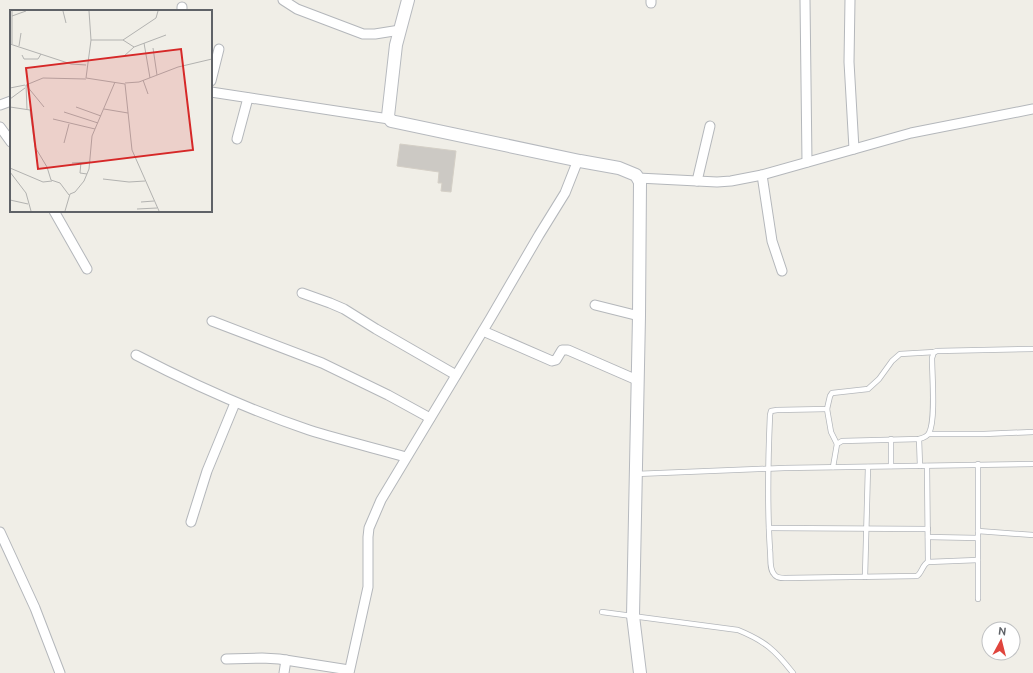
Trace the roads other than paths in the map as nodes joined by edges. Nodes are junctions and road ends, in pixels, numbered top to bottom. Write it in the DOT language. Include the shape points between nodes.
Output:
graph roads {
  1 [pos="283,0"];
  2 [pos="408,0"];
  3 [pos="805,0"];
  4 [pos="850,0"];
  5 [pos="400,30"];
  6 [pos="219,49"];
  7 [pos="212,76"];
  8 [pos="212,92"];
  9 [pos="248,98"];
  10 [pos="10,101"];
  11 [pos="0,105"];
  12 [pos="1033,109"];
  13 [pos="388,119"];
  14 [pos="710,126"];
  15 [pos="0,127"];
  16 [pos="238,139"];
  17 [pos="10,141"];
  18 [pos="854,149"];
  19 [pos="578,160"];
  20 [pos="807,162"];
  21 [pos="762,175"];
  22 [pos="638,178"];
  23 [pos="697,181"];
  24 [pos="55,212"];
  25 [pos="87,269"];
  26 [pos="782,271"];
  27 [pos="302,293"];
  28 [pos="595,305"];
  29 [pos="639,316"];
  30 [pos="212,321"];
  31 [pos="483,331"];
  32 [pos="1033,349"];
  33 [pos="935,352"];
  34 [pos="136,355"];
  35 [pos="456,375"];
  36 [pos="637,380"];
  37 [pos="236,403"];
  38 [pos="827,409"];
  39 [pos="430,418"];
  40 [pos="1033,432"];
  41 [pos="928,434"];
  42 [pos="892,439"];
  43 [pos="919,439"];
  44 [pos="837,444"];
  45 [pos="406,457"];
  46 [pos="978,464"];
  47 [pos="1033,464"];
  48 [pos="892,466"];
  49 [pos="920,466"];
  50 [pos="927,466"];
  51 [pos="833,467"];
  52 [pos="868,467"];
  53 [pos="768,470"];
  54 [pos="636,474"];
  55 [pos="190,522"];
  56 [pos="769,528"];
  57 [pos="866,529"];
  58 [pos="928,529"];
  59 [pos="0,532"];
  60 [pos="978,532"];
  61 [pos="1033,535"];
  62 [pos="928,537"];
  63 [pos="978,538"];
  64 [pos="978,560"];
  65 [pos="928,562"];
  66 [pos="865,577"];
  67 [pos="978,599"];
  68 [pos="602,612"];
  69 [pos="633,616"];
  70 [pos="226,659"];
  71 [pos="286,660"];
  72 [pos="349,672"];
  73 [pos="60,673"];
  74 [pos="284,673"];
  75 [pos="640,673"];
  76 [pos="793,673"];
  1 -- 5 [label="street" via="297,10 363,34"];
  2 -- 5 [label="main road"];
  3 -- 20 [label="street"];
  4 -- 18 [label="street" via="849,62"];
  5 -- 13 [label="main road"];
  6 -- 7 [label="street"];
  8 -- 9 [label="street"];
  9 -- 13 [label="street"];
  9 -- 16 [label="street"];
  10 -- 11 [label="street"];
  12 -- 18 [label="street" via="911,133"];
  13 -- 19 [label="main road"];
  14 -- 23 [label="street"];
  15 -- 17 [label="street"];
  18 -- 20 [label="street"];
  19 -- 22 [label="main road" via="619,168"];
  19 -- 31 [label="street" via="566,193"];
  20 -- 21 [label="street"];
  21 -- 23 [label="street" via="731,181"];
  21 -- 26 [label="street" via="772,241"];
  22 -- 23 [label="street"];
  22 -- 29 [label="main road" via="641,187"];
  24 -- 25 [label="street"];
  27 -- 35 [label="street" via="344,309"];
  28 -- 29 [label="street"];
  29 -- 36 [label="main road"];
  30 -- 39 [label="street" via="335,369"];
  31 -- 35 [label="street"];
  31 -- 36 [label="street" via="552,360 556,360 562,350 568,350"];
  32 -- 33 [label="lane"];
  33 -- 38 [label="lane" via="900,354 868,389 832,393"];
  33 -- 41 [label="lane" via="932,358 931,428"];
  34 -- 37 [label="street"];
  35 -- 39 [label="street"];
  36 -- 54 [label="main road"];
  37 -- 45 [label="street" via="311,430"];
  37 -- 55 [label="street" via="207,471"];
  38 -- 44 [label="lane" via="831,432"];
  38 -- 53 [label="lane" via="771,412"];
  39 -- 45 [label="street"];
  40 -- 41 [label="lane"];
  41 -- 43 [label="lane"];
  42 -- 43 [label="lane"];
  42 -- 44 [label="lane" via="848,440"];
  42 -- 48 [label="lane"];
  43 -- 49 [label="lane"];
  44 -- 51 [label="lane"];
  45 -- 72 [label="street" via="381,500 369,528 368,587"];
  46 -- 47 [label="lane"];
  46 -- 50 [label="lane"];
  46 -- 60 [label="lane"];
  48 -- 49 [label="lane"];
  48 -- 52 [label="lane"];
  49 -- 50 [label="lane"];
  50 -- 58 [label="lane"];
  51 -- 52 [label="lane"];
  51 -- 53 [label="lane"];
  52 -- 57 [label="lane"];
  53 -- 54 [label="lane"];
  53 -- 56 [label="lane"];
  54 -- 69 [label="main road"];
  56 -- 57 [label="lane"];
  56 -- 66 [label="lane" via="771,568 778,577"];
  57 -- 58 [label="lane"];
  57 -- 66 [label="lane"];
  58 -- 62 [label="lane"];
  59 -- 73 [label="street" via="38,615"];
  60 -- 61 [label="lane"];
  60 -- 63 [label="lane"];
  62 -- 63 [label="lane"];
  62 -- 65 [label="lane"];
  63 -- 64 [label="lane"];
  64 -- 65 [label="lane"];
  64 -- 67 [label="lane"];
  65 -- 66 [label="lane" via="919,576"];
  68 -- 69 [label="lane"];
  69 -- 75 [label="main road"];
  69 -- 76 [label="lane" via="738,630 750,634 780,656"];
  70 -- 71 [label="street"];
  71 -- 72 [label="street"];
  71 -- 74 [label="street"];
}
